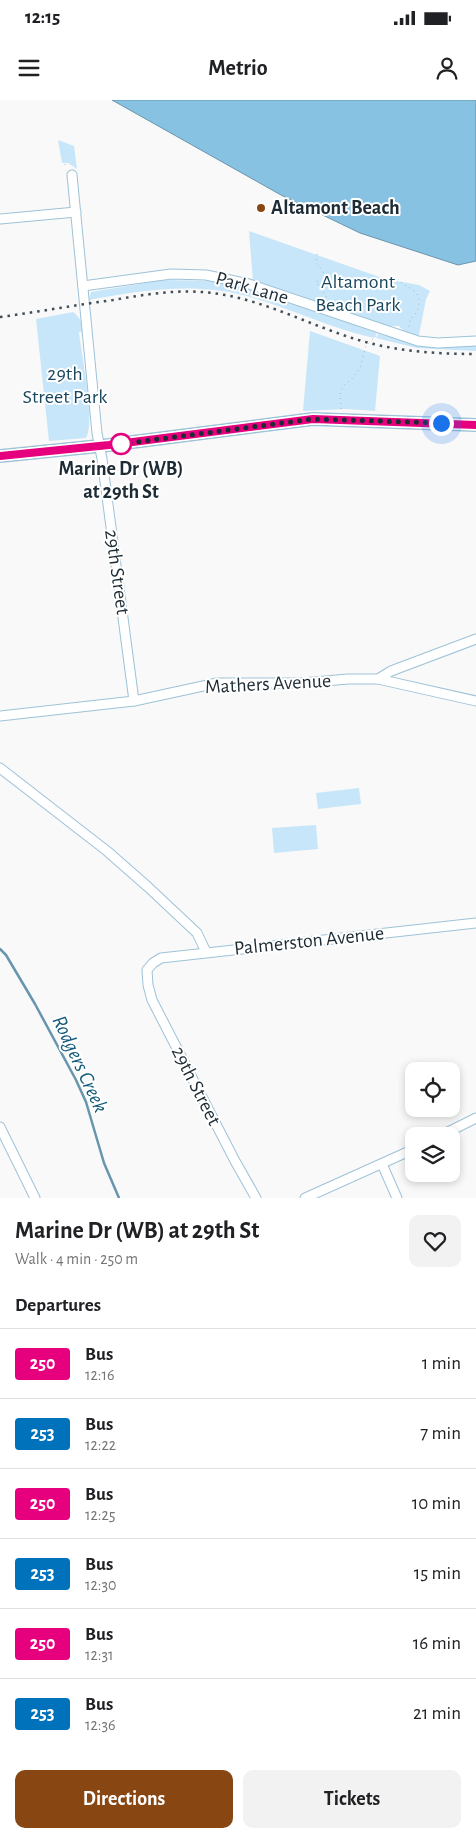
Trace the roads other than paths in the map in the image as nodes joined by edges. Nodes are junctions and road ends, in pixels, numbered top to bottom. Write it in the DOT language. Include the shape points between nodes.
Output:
graph roads {
  1 [pos="72,175"];
  2 [pos="76,212"];
  3 [pos="0,219"];
  4 [pos="83,286"];
  5 [pos="476,341"];
  6 [pos="476,425"];
  7 [pos="99,446"];
  8 [pos="0,456"];
  9 [pos="476,639"];
  10 [pos="378,679"];
  11 [pos="134,701"];
  12 [pos="476,701"];
  13 [pos="0,716"];
  14 [pos="0,768"];
  15 [pos="476,923"];
  16 [pos="206,952"];
  17 [pos="147,970"];
  18 [pos="476,1118"];
  19 [pos="0,1127"];
  20 [pos="458,1127"];
  21 [pos="405,1153"];
  22 [pos="382,1164"];
  23 [pos="35,1198"];
  24 [pos="256,1198"];
  25 [pos="305,1198"];
  26 [pos="397,1198"];
  1 -- 2 [label="street, 29th Street"];
  2 -- 3 [label="street"];
  2 -- 4 [label="street, 29th Street"];
  4 -- 5 [label="street, Park Lane" via="170,274 206,275 250,284 418,341"];
  4 -- 7 [label="street, 29th Street"];
  6 -- 7 [label="main road" via="313,419"];
  7 -- 8 [label="main road"];
  7 -- 11 [label="street, 29th Street"];
  9 -- 10 [label="street"];
  10 -- 11 [label="street, Mathers Avenue" via="217,683"];
  10 -- 12 [label="street, Mathers Avenue"];
  11 -- 13 [label="street, Mathers Avenue"];
  14 -- 16 [label="street" via="148,887 197,933"];
  15 -- 16 [label="street, Palmerston Avenue"];
  16 -- 17 [label="street, Palmerston Avenue" via="160,958"];
  17 -- 24 [label="street, 29th Street" via="152,1000"];
  18 -- 20 [label="street"];
  19 -- 23 [label="street"];
  21 -- 22 [label="street"];
  22 -- 25 [label="street"];
  22 -- 26 [label="street"];
}
